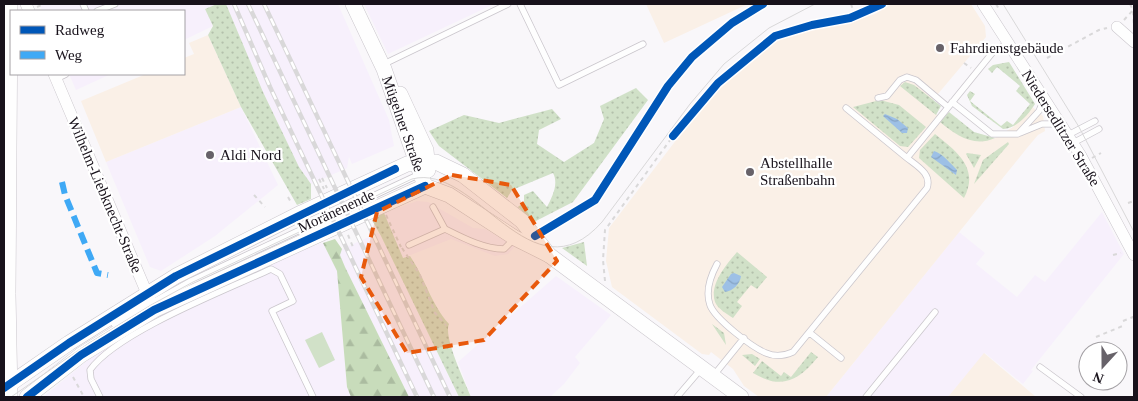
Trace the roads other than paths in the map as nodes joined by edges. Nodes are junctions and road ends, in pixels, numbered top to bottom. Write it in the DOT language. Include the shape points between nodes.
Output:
graph roads {
  1 [pos="115,4"];
  2 [pos="353,4"];
  3 [pos="508,4"];
  4 [pos="520,4"];
  5 [pos="983,4"];
  6 [pos="100,10"];
  7 [pos="1117,27"];
  8 [pos="1134,42"];
  9 [pos="1008,43"];
  10 [pos="643,44"];
  11 [pos="10,63"];
  12 [pos="383,67"];
  13 [pos="59,75"];
  14 [pos="1043,97"];
  15 [pos="878,98"];
  16 [pos="950,105"];
  17 [pos="846,108"];
  18 [pos="1095,121"];
  19 [pos="1060,124"];
  20 [pos="1099,129"];
  21 [pos="1018,134"];
  22 [pos="1070,139"];
  23 [pos="907,158"];
  24 [pos="6,165"];
  25 [pos="423,172"];
  26 [pos="433,207"];
  27 [pos="445,229"];
  28 [pos="515,238"];
  29 [pos="409,245"];
  30 [pos="1129,252"];
  31 [pos="549,255"];
  32 [pos="717,264"];
  33 [pos="6,294"];
  34 [pos="150,302"];
  35 [pos="935,312"];
  36 [pos="103,331"];
  37 [pos="810,333"];
  38 [pos="744,338"];
  39 [pos="69,343"];
  40 [pos="81,355"];
  41 [pos="841,358"];
  42 [pos="1040,367"];
  43 [pos="707,373"];
  44 [pos="7,390"];
  45 [pos="738,396"];
  46 [pos="27,397"];
  47 [pos="100,397"];
  48 [pos="313,397"];
  49 [pos="677,397"];
  50 [pos="866,397"];
  51 [pos="1081,397"];
  1 -- 6 [label="lane"];
  2 -- 12 [label="main road, Mügelner Straße"];
  3 -- 12 [label="lane"];
  4 -- 10 [label="lane" via="559,85"];
  5 -- 9 [label="street, Niedersedlitzer Straße"];
  7 -- 8 [label="street"];
  9 -- 14 [label="street, Niedersedlitzer Straße"];
  9 -- 16 [label="lane" via="993,52"];
  11 -- 24 [label="main road"];
  12 -- 25 [label="main road, Mügelner Straße" via="398,89 421,137"];
  13 -- 34 [label="street, Wilhelm-Liebknecht-Straße"];
  14 -- 19 [label="street, Niedersedlitzer Straße"];
  14 -- 21 [label="lane" via="1042,107"];
  15 -- 16 [label="lane" via="887,96 900,80 907,77"];
  16 -- 21 [label="lane" via="992,134"];
  16 -- 23 [label="lane"];
  17 -- 23 [label="lane"];
  18 -- 22 [label="lane"];
  19 -- 21 [label="lane" via="1042,124"];
  19 -- 22 [label="street, Niedersedlitzer Straße"];
  20 -- 22 [label="lane"];
  22 -- 30 [label="street, Niedersedlitzer Straße"];
  23 -- 37 [label="lane" via="926,174 926,188"];
  24 -- 33 [label="main road"];
  25 -- 28 [label="main road, Mügelner Straße" via="449,195"];
  25 -- 31 [label="main road, Mügelner Straße" via="451,167 522,221"];
  25 -- 34 [label="main road, Moränenende"];
  25 -- 34 [label="main road, Moränenende" via="394,169 301,213"];
  26 -- 27 [label="lane"];
  27 -- 28 [label="lane" via="496,249 504,249"];
  27 -- 29 [label="lane"];
  28 -- 31 [label="main road, Mügelner Straße"];
  31 -- 43 [label="main road, Mügelner Straße"];
  32 -- 38 [label="lane" via="708,287 710,306 718,317"];
  33 -- 44 [label="main road"];
  34 -- 36 [label="lane"];
  34 -- 39 [label="main road, Moränenende"];
  34 -- 40 [label="main road, Moränenende"];
  35 -- 50 [label="lane"];
  37 -- 38 [label="lane" via="796,349 783,356 766,354"];
  37 -- 41 [label="lane"];
  38 -- 43 [label="lane"];
  39 -- 40 [label="lane" via="95,336"];
  39 -- 44 [label="main road, Moränenende"];
  40 -- 46 [label="main road, Moränenende"];
  42 -- 51 [label="lane"];
  43 -- 45 [label="main road, Mügelner Straße"];
  43 -- 49 [label="lane"];
  47 -- 48 [label="lane" via="90,370 98,359 159,321 271,269 280,274 293,301 272,311"];
}
